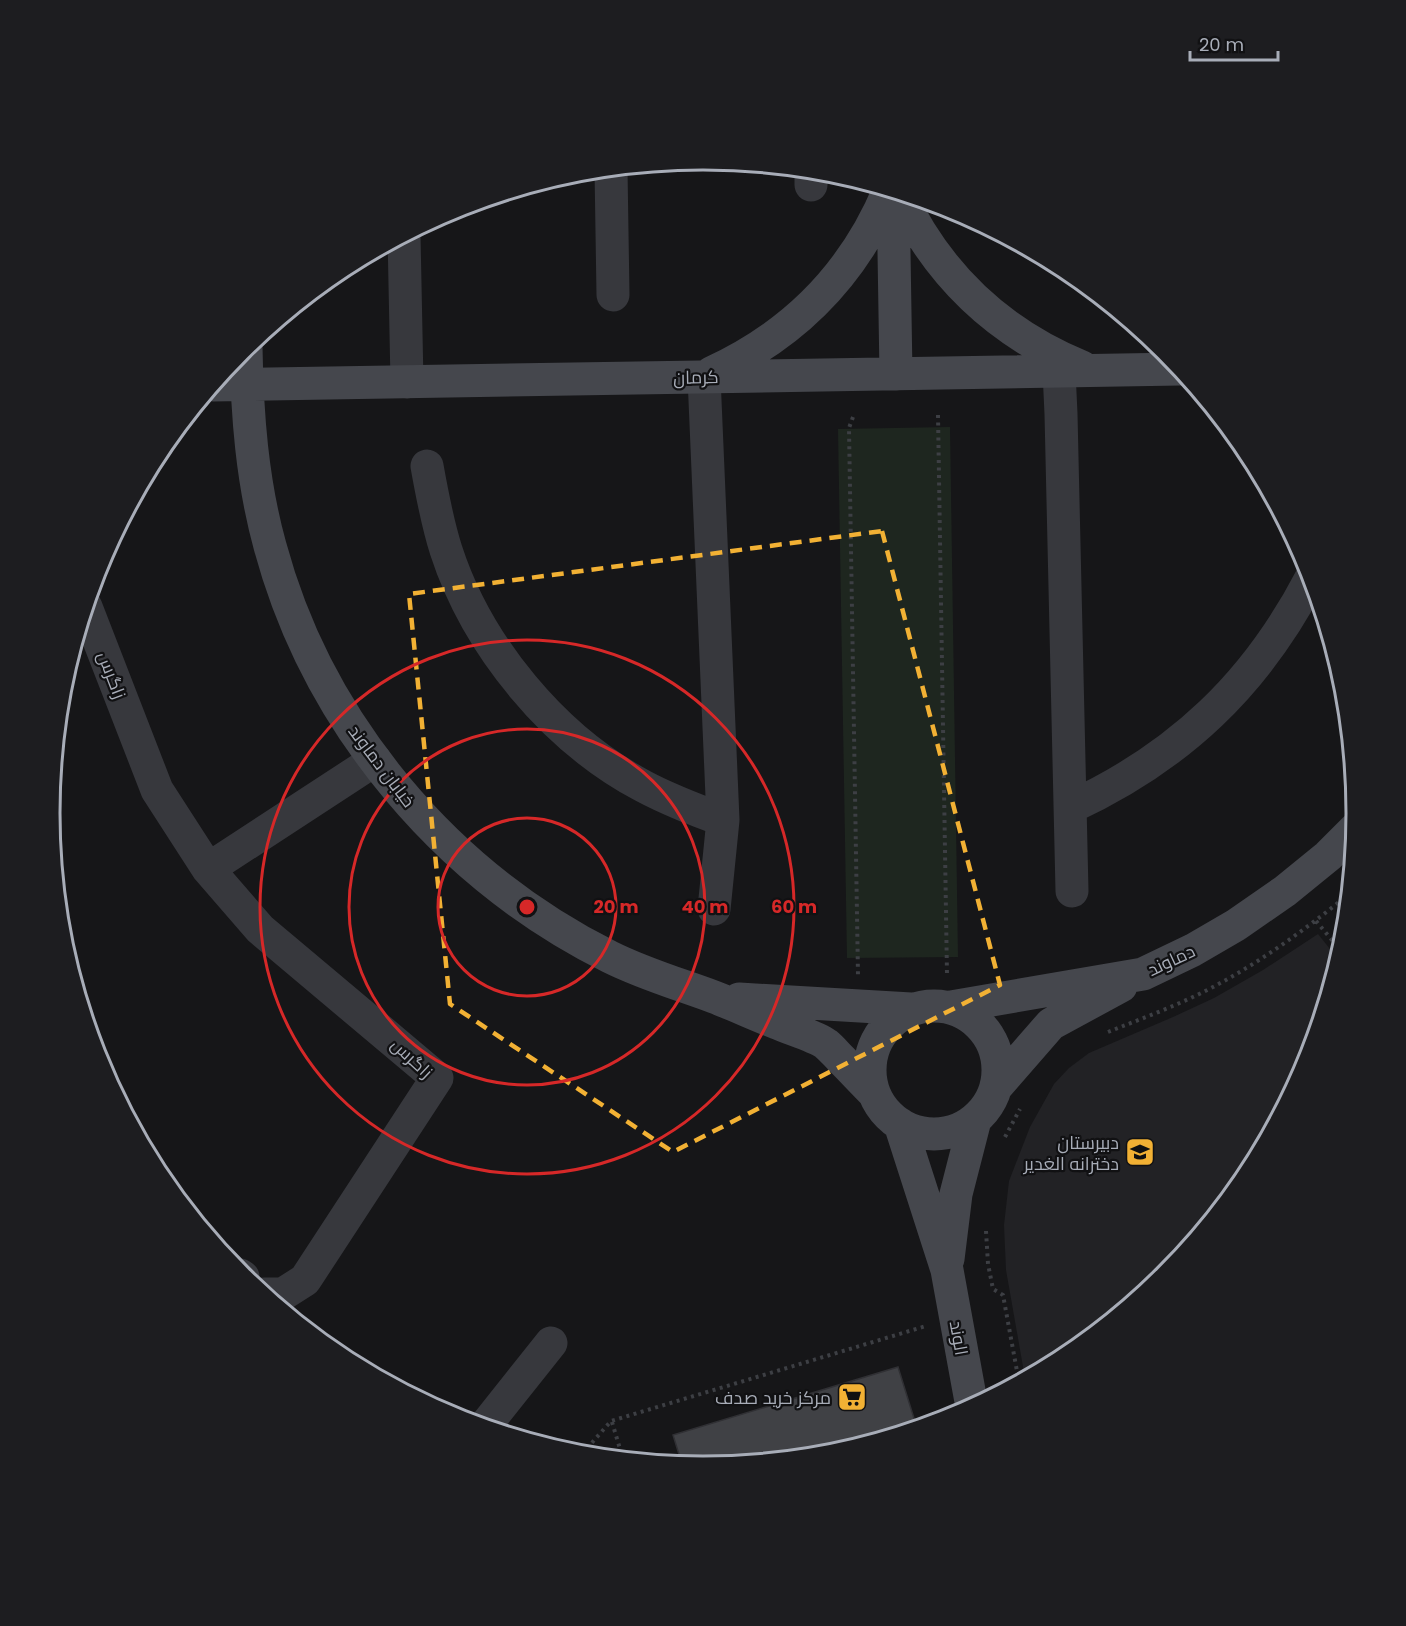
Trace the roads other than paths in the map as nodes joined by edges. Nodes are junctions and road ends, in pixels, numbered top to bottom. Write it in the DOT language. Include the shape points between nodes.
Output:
graph roads {
  1 [pos="611,177"];
  2 [pos="887,197"];
  3 [pos="891,199"];
  4 [pos="903,202"];
  5 [pos="407,242"];
  6 [pos="613,295"];
  7 [pos="246,360"];
  8 [pos="1168,369"];
  9 [pos="1074,371"];
  10 [pos="896,374"];
  11 [pos="704,377"];
  12 [pos="407,382"];
  13 [pos="224,385"];
  14 [pos="246,385"];
  15 [pos="427,466"];
  16 [pos="1305,589"];
  17 [pos="90,618"];
  18 [pos="375,760"];
  19 [pos="1071,807"];
  20 [pos="723,820"];
  21 [pos="1345,839"];
  22 [pos="208,868"];
  23 [pos="1072,891"];
  24 [pos="714,909"];
  25 [pos="1143,974"];
  26 [pos="949,993"];
  27 [pos="714,997"];
  28 [pos="911,1010"];
  29 [pos="997,1086"];
  30 [pos="874,1093"];
  31 [pos="975,1120"];
  32 [pos="900,1124"];
  33 [pos="947,1270"];
  34 [pos="277,1294"];
  35 [pos="550,1343"];
  36 [pos="970,1398"];
  37 [pos="490,1420"];
  1 -- 6 [label="street"];
  2 -- 11 [label="street" via="855,255 819,298 765,344"];
  3 -- 10 [label="street"];
  4 -- 9 [label="street" via="926,242 971,296 1023,337 1064,360"];
  5 -- 12 [label="street"];
  7 -- 14 [label="street, خیابان دماوند"];
  8 -- 9 [label="street, کرمان"];
  9 -- 10 [label="street, کرمان"];
  9 -- 19 [label="street" via="1062,414"];
  10 -- 11 [label="street, کرمان"];
  11 -- 12 [label="street, کرمان"];
  11 -- 20 [label="street"];
  12 -- 14 [label="street, کرمان"];
  13 -- 14 [label="street, کرمان"];
  14 -- 18 [label="street, خیابان دماوند" via="257,493 286,599 333,698"];
  15 -- 20 [label="street" via="437,520 463,593 484,633 530,695 604,762 681,805"];
  16 -- 19 [label="street" via="1270,647 1208,717 1133,774"];
  17 -- 22 [label="street, زاگرس" via="157,790"];
  18 -- 22 [label="street"];
  18 -- 27 [label="street, خیابان دماوند" via="434,830 517,901 611,958"];
  19 -- 23 [label="street"];
  20 -- 24 [label="street"];
  21 -- 25 [label="street, دماوند" via="1285,891 1236,925"];
  22 -- 34 [label="street, زاگرس" via="260,929 437,1078 305,1280"];
  25 -- 26 [label="street, دماوند"];
  25 -- 29 [label="street" via="1051,1024"];
  26 -- 28 [label="street" via="931,1005"];
  26 -- 29 [label="street" via="984,1029 994,1046 999,1066"];
  27 -- 28 [label="street"];
  27 -- 30 [label="street" via="825,1043"];
  28 -- 30 [label="street" via="894,1019 880,1035 872,1053"];
  29 -- 31 [label="street" via="989,1105"];
  30 -- 32 [label="street"];
  31 -- 32 [label="street" via="958,1130 938,1134 918,1132"];
  31 -- 33 [label="street" via="956,1194"];
  32 -- 33 [label="street"];
  33 -- 36 [label="street, الوند"];
  35 -- 37 [label="street"];
}
